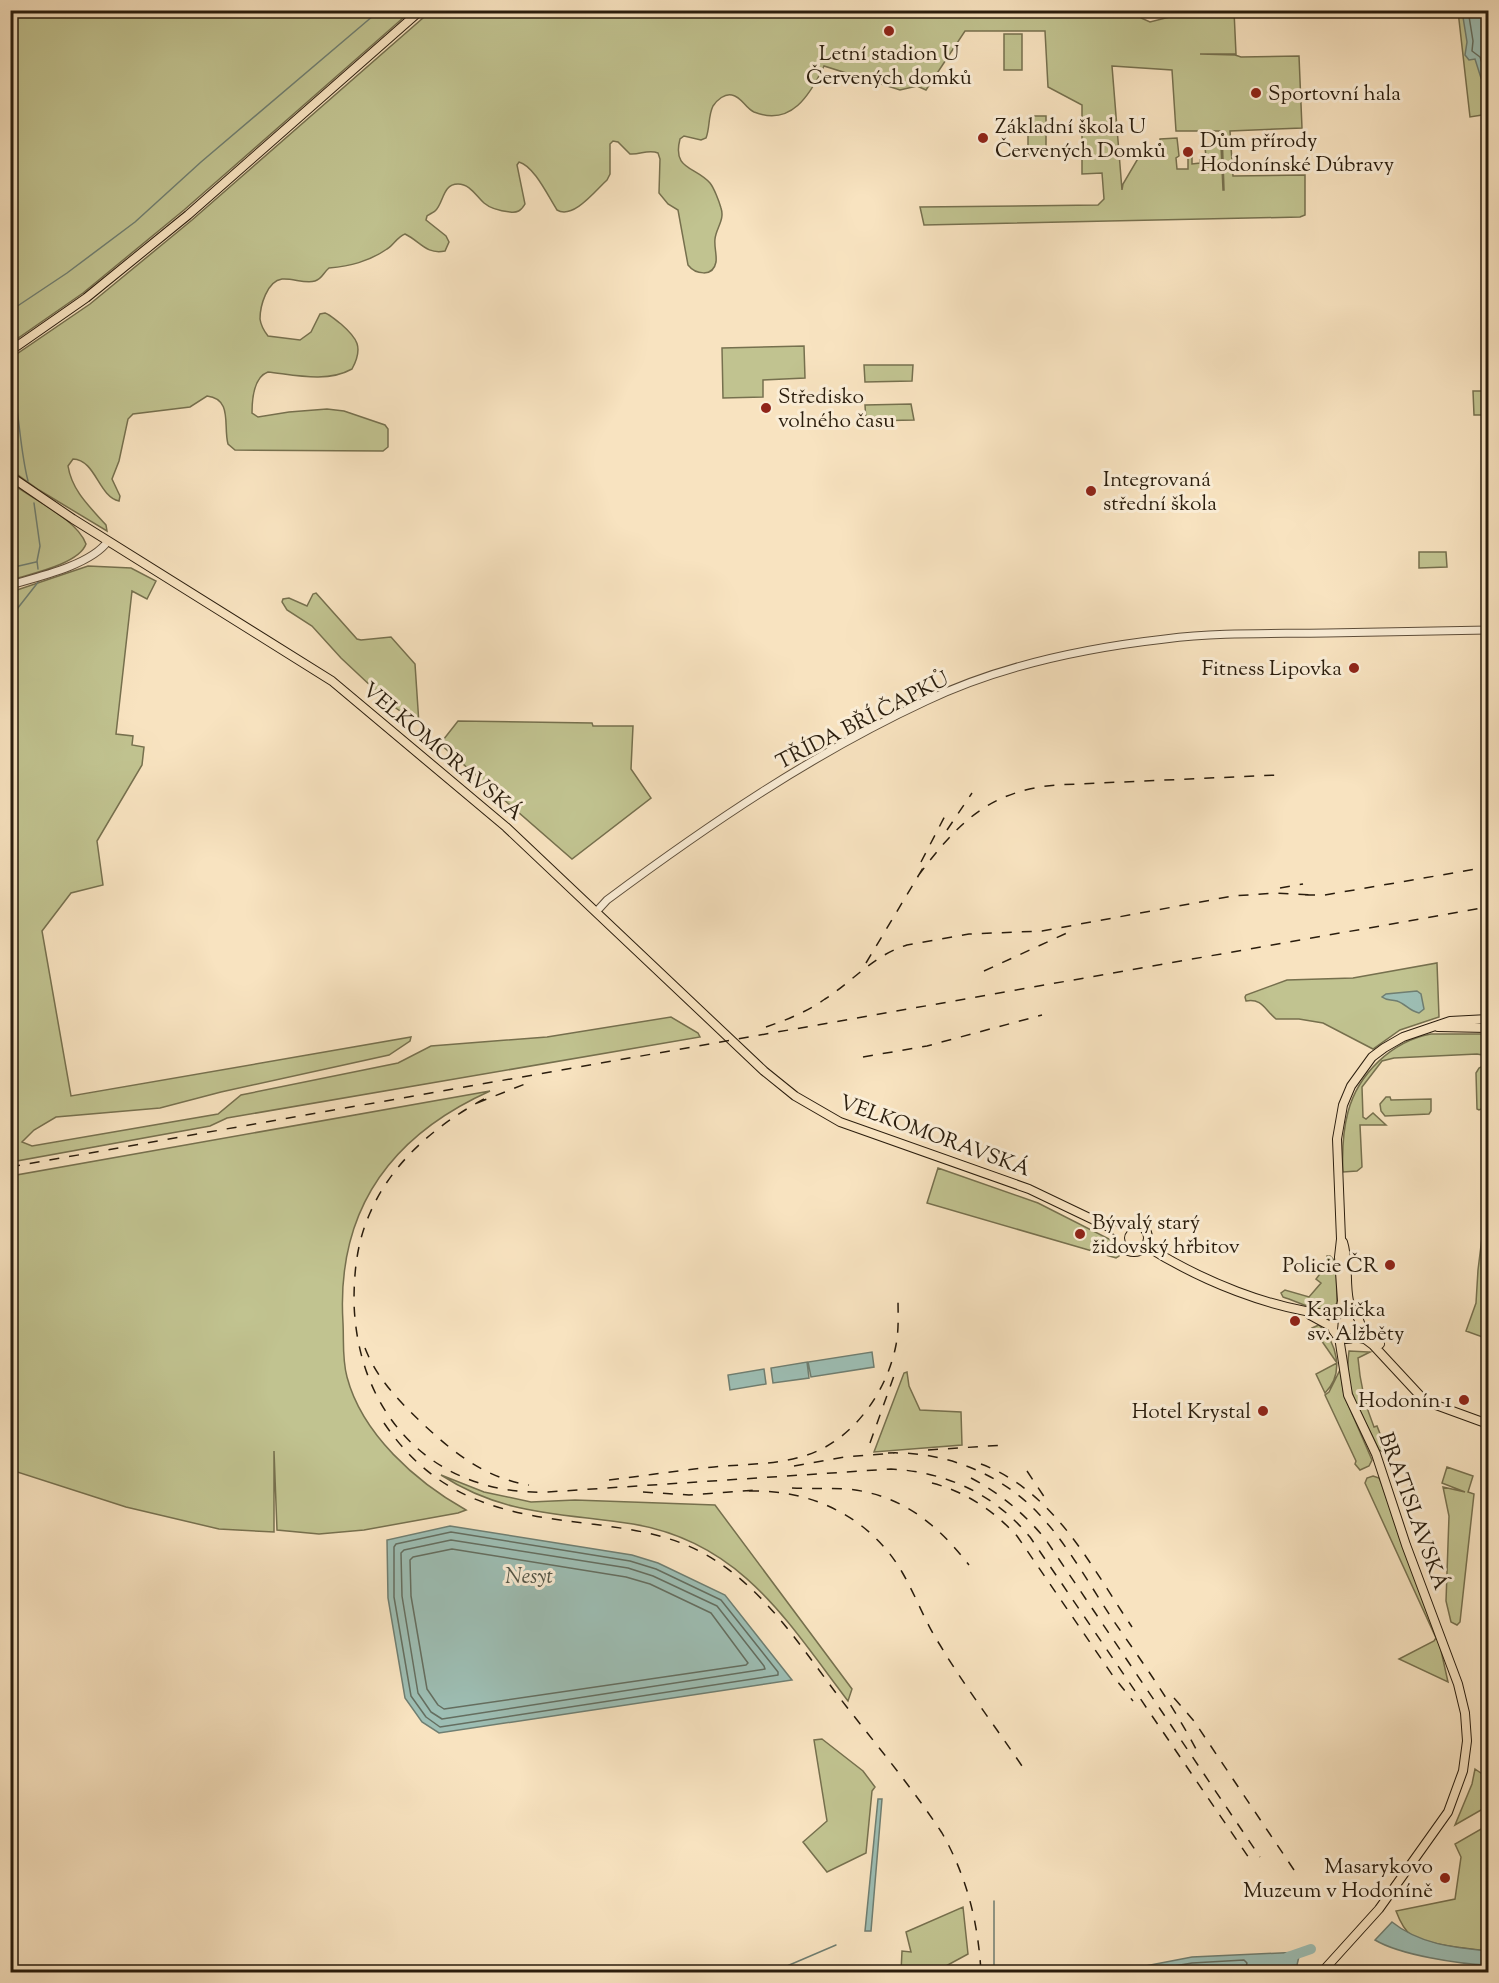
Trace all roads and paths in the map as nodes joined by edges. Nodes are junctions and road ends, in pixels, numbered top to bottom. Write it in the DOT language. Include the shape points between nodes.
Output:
graph roads {
  1 [pos="421,10"];
  2 [pos="12,350"];
  3 [pos="10,477"];
  4 [pos="108,541"];
  5 [pos="10,585"];
  6 [pos="1488,630"];
  7 [pos="596,912"];
  8 [pos="1488,1019"];
  9 [pos="1432,1027"];
  10 [pos="1488,1028"];
  11 [pos="1121,1233"];
  12 [pos="1341,1239"];
  13 [pos="1146,1246"];
  14 [pos="1296,1309"];
  15 [pos="1353,1312"];
  16 [pos="1338,1314"];
  17 [pos="1332,1327"];
  18 [pos="1361,1327"];
  19 [pos="1339,1337"];
  20 [pos="1352,1338"];
  21 [pos="1343,1362"];
  22 [pos="1392,1365"];
  23 [pos="1488,1424"];
  24 [pos="1322,1972"];
  1 -- 2 [label="main road" via="179,223 86,298"];
  3 -- 4 [label="main road, VELKOMORAVSKÁ"];
  4 -- 5 [label="street" via="83,561"];
  4 -- 7 [label="main road, VELKOMORAVSKÁ" via="332,681 494,816"];
  6 -- 7 [label="street, TŘÍDA BŘÍ ČAPKŮ" via="1228,633 1070,654 999,673 927,700 808,763 691,839"];
  7 -- 11 [label="main road, VELKOMORAVSKÁ" via="795,1096 840,1122 1020,1185"];
  8 -- 9 [label="main road" via="1450,1021"];
  9 -- 10 [label="main road"];
  9 -- 12 [label="main road" via="1403,1036 1379,1051 1346,1096 1338,1140"];
  11 -- 13 [label="main road, VELKOMORAVSKÁ" via="1121,1241 1128,1250 1136,1252"];
  11 -- 13 [label="main road" via="1129,1225 1142,1226 1148,1235"];
  12 -- 15 [label="main road"];
  12 -- 16 [label="main road" via="1342,1301"];
  13 -- 14 [label="main road, VELKOMORAVSKÁ" via="1208,1280"];
  14 -- 16 [label="main road, VELKOMORAVSKÁ"];
  14 -- 17 [label="main road, VELKOMORAVSKÁ"];
  15 -- 16 [label="main road, VELKOMORAVSKÁ"];
  15 -- 18 [label="main road"];
  16 -- 17 [label="main road"];
  17 -- 19 [label="main road, VELKOMORAVSKÁ"];
  18 -- 20 [label="main road"];
  18 -- 22 [label="main road" via="1380,1344"];
  19 -- 20 [label="main road"];
  19 -- 21 [label="main road, BRATISLAVSKÁ"];
  20 -- 21 [label="main road, BRATISLAVSKÁ"];
  20 -- 22 [label="main road" via="1368,1341"];
  21 -- 24 [label="main road, BRATISLAVSKÁ" via="1348,1395 1376,1454 1458,1684 1467,1741 1453,1803 1371,1918"];
  22 -- 23 [label="main road" via="1425,1401"];
}
